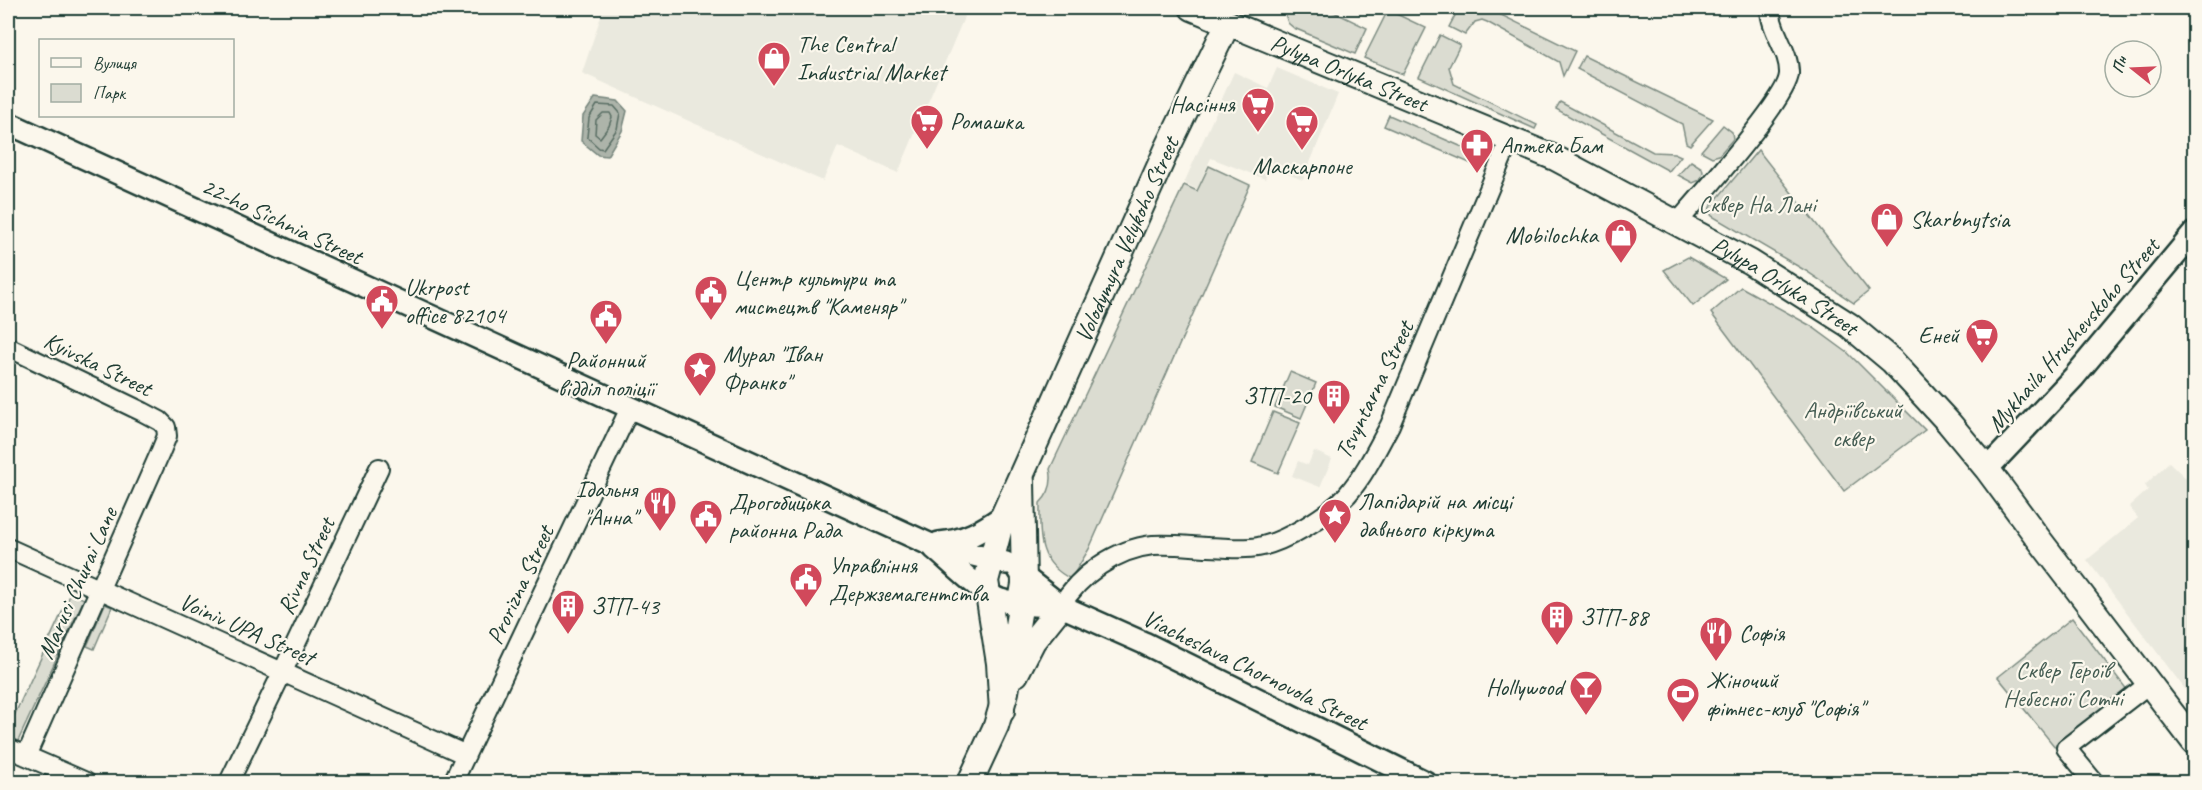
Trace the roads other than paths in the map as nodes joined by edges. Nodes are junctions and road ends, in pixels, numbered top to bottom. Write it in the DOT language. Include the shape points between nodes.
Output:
graph roads {
  1 [pos="1192,8"];
  2 [pos="1770,8"];
  3 [pos="1232,15"];
  4 [pos="8,123"];
  5 [pos="1510,139"];
  6 [pos="1678,222"];
  7 [pos="2194,233"];
  8 [pos="8,347"];
  9 [pos="630,408"];
  10 [pos="166,427"];
  11 [pos="379,468"];
  12 [pos="1988,469"];
  13 [pos="1023,473"];
  14 [pos="1003,516"];
  15 [pos="929,544"];
  16 [pos="8,548"];
  17 [pos="1002,584"];
  18 [pos="100,589"];
  19 [pos="1061,606"];
  20 [pos="284,671"];
  21 [pos="2150,683"];
  22 [pos="1004,701"];
  23 [pos="2194,742"];
  24 [pos="8,748"];
  25 [pos="466,754"];
  26 [pos="26,756"];
  27 [pos="86,783"];
  28 [pos="229,783"];
  29 [pos="453,783"];
  30 [pos="970,783"];
  31 [pos="1425,783"];
  32 [pos="2094,783"];
  1 -- 3 [label="main road, Pylypa Orlyka Street"];
  2 -- 6 [label="street" via="1787,62 1788,81 1752,134"];
  3 -- 5 [label="main road, Pylypa Orlyka Street" via="1282,43"];
  3 -- 13 [label="main road, Volodymyra Velykoho Street" via="1163,157"];
  4 -- 9 [label="street, 22-ho Sichnia Street"];
  5 -- 6 [label="main road, Pylypa Orlyka Street" via="1606,183"];
  5 -- 19 [label="street, Tsvyntarna Street" via="1390,425 1369,465 1346,496 1312,523 1264,546 1153,545 1133,550 1097,568"];
  6 -- 12 [label="main road, Pylypa Orlyka Street" via="1849,325 1892,361"];
  7 -- 12 [label="street, Mykhaila Hrushevskoho Street" via="2074,377"];
  8 -- 10 [label="street, Kyivska Street"];
  9 -- 15 [label="street, 22-ho Sichnia Street"];
  9 -- 25 [label="street, Prorizna Street"];
  10 -- 18 [label="street, Marusi Churai Lane" via="167,436"];
  11 -- 20 [label="street, Rivna Street"];
  12 -- 21 [label="main road, Pylypa Orlyka Street"];
  13 -- 14 [label="main road, Volodymyra Velykoho Street"];
  13 -- 17 [label="main road"];
  14 -- 15 [label="street" via="966,539"];
  14 -- 17 [label="main road, Volodymyra Velykoho Street"];
  15 -- 17 [label="street"];
  15 -- 17 [label="street"];
  16 -- 18 [label="street, Voiniv UPA Street"];
  17 -- 19 [label="street"];
  17 -- 19 [label="street"];
  17 -- 22 [label="main road"];
  17 -- 22 [label="main road" via="999,663"];
  18 -- 20 [label="street, Voiniv UPA Street"];
  18 -- 26 [label="street, Marusi Churai Lane"];
  19 -- 22 [label="main road" via="1033,641"];
  19 -- 31 [label="street, Viacheslava Chornovola Street" via="1144,643"];
  20 -- 25 [label="street, Voiniv UPA Street"];
  20 -- 28 [label="street, Rivna Street"];
  21 -- 23 [label="main road, Pylypa Orlyka Street"];
  21 -- 32 [label="street" via="2066,748"];
  22 -- 30 [label="main road"];
  24 -- 26 [label="street"];
  25 -- 29 [label="street, Prorizna Street"];
  26 -- 27 [label="street"];
}
